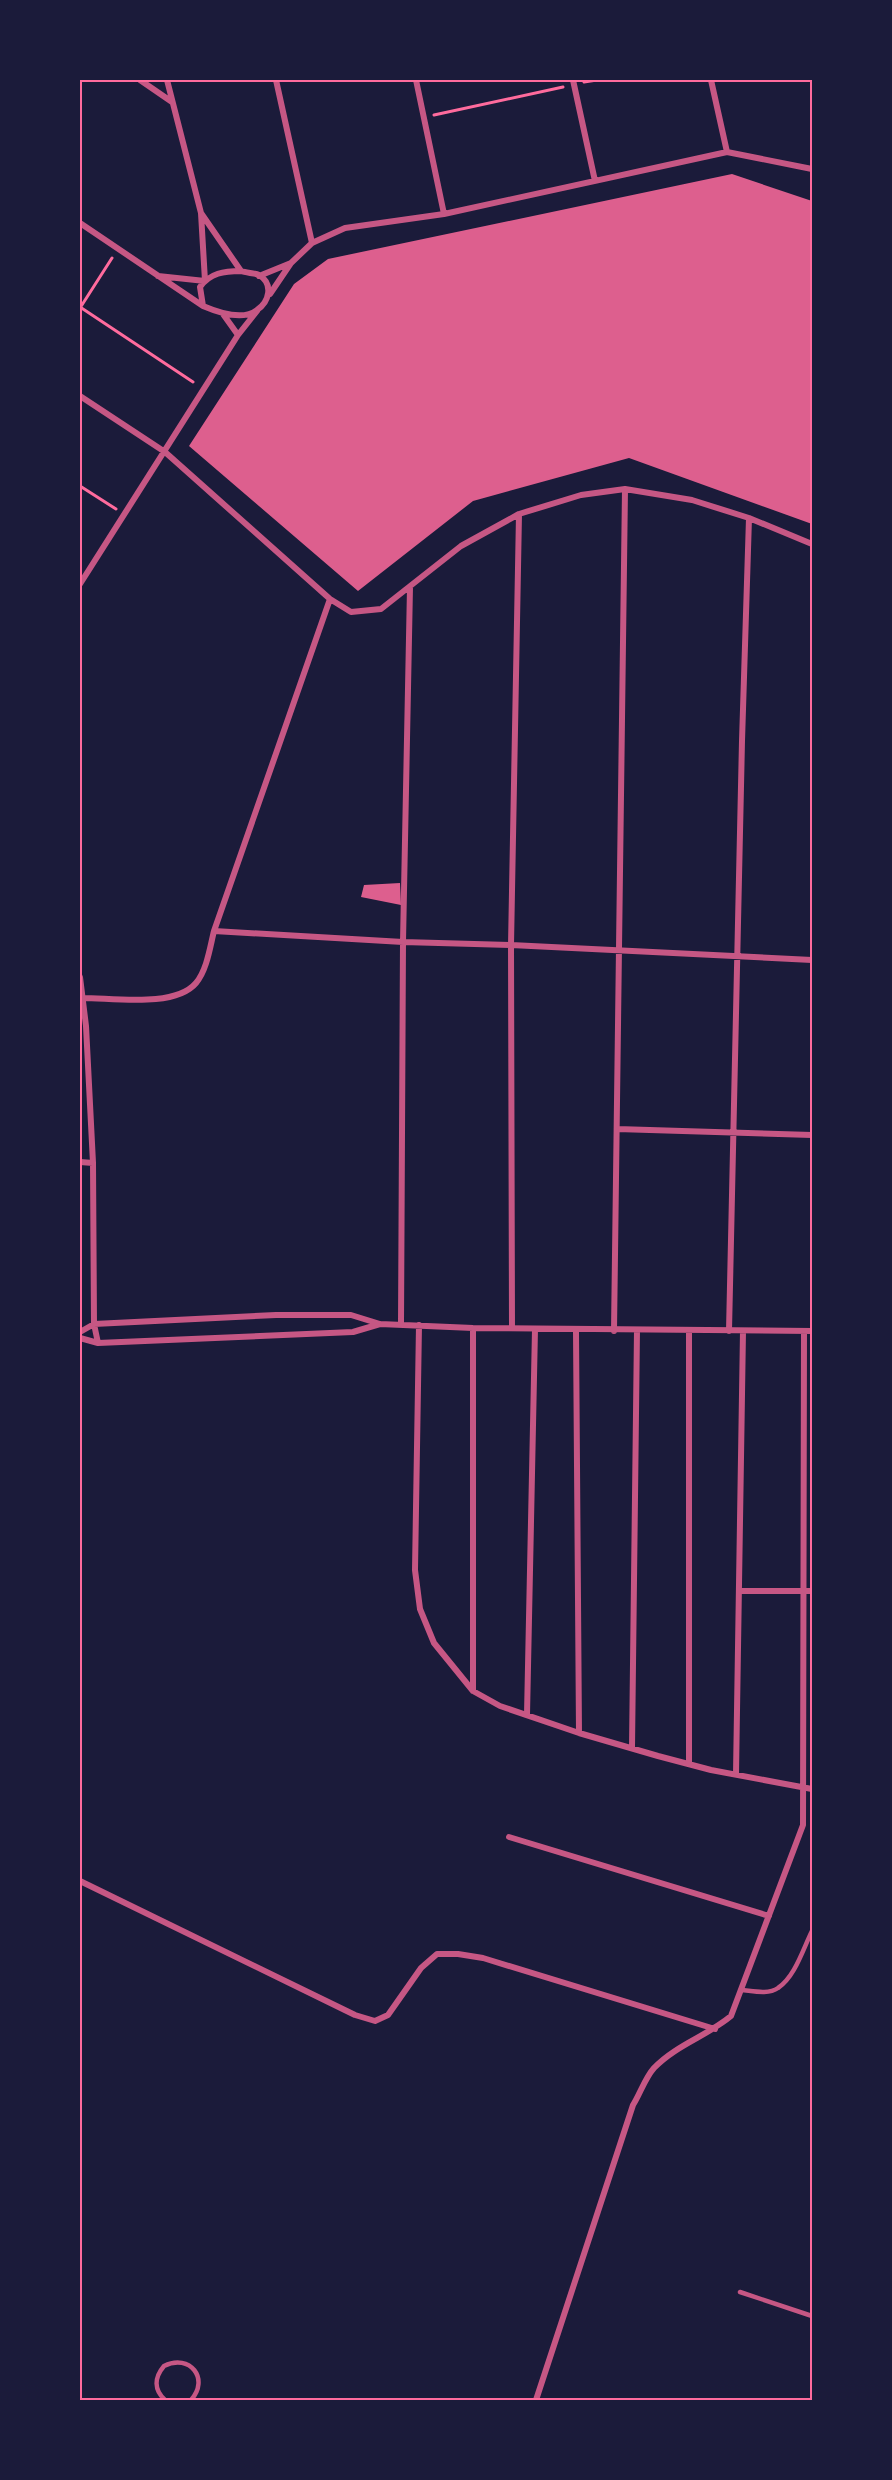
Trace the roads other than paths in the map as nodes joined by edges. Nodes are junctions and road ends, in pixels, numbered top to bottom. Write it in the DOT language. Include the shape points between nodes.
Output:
graph roads {
  1 [pos="140,80"];
  2 [pos="167,80"];
  3 [pos="276,80"];
  4 [pos="416,80"];
  5 [pos="711,80"];
  6 [pos="574,82"];
  7 [pos="172,102"];
  8 [pos="727,152"];
  9 [pos="813,169"];
  10 [pos="595,181"];
  11 [pos="201,213"];
  12 [pos="444,214"];
  13 [pos="80,223"];
  14 [pos="312,243"];
  15 [pos="291,263"];
  16 [pos="241,271"];
  17 [pos="158,276"];
  18 [pos="259,276"];
  19 [pos="269,295"];
  20 [pos="203,306"];
  21 [pos="257,311"];
  22 [pos="223,314"];
  23 [pos="238,335"];
  24 [pos="80,396"];
  25 [pos="165,452"];
  26 [pos="625,489"];
  27 [pos="519,514"];
  28 [pos="749,518"];
  29 [pos="813,544"];
  30 [pos="80,582"];
  31 [pos="410,587"];
  32 [pos="330,599"];
  33 [pos="214,931"];
  34 [pos="404,942"];
  35 [pos="511,945"];
  36 [pos="619,952"];
  37 [pos="739,957"];
  38 [pos="813,960"];
  39 [pos="80,978"];
  40 [pos="83,998"];
  41 [pos="617,1129"];
  42 [pos="734,1134"];
  43 [pos="813,1135"];
  44 [pos="80,1162"];
  45 [pos="93,1162"];
  46 [pos="94,1324"];
  47 [pos="380,1324"];
  48 [pos="401,1324"];
  49 [pos="419,1325"];
  50 [pos="473,1328"];
  51 [pos="512,1328"];
  52 [pos="534,1329"];
  53 [pos="637,1330"];
  54 [pos="576,1331"];
  55 [pos="614,1331"];
  56 [pos="689,1331"];
  57 [pos="729,1331"];
  58 [pos="743,1331"];
  59 [pos="804,1331"];
  60 [pos="813,1331"];
  61 [pos="80,1332"];
  62 [pos="80,1338"];
  63 [pos="98,1342"];
  64 [pos="739,1591"];
  65 [pos="804,1591"];
  66 [pos="813,1591"];
  67 [pos="473,1691"];
  68 [pos="527,1715"];
  69 [pos="579,1733"];
  70 [pos="632,1748"];
  71 [pos="689,1764"];
  72 [pos="736,1774"];
  73 [pos="804,1787"];
  74 [pos="813,1789"];
  75 [pos="509,1837"];
  76 [pos="80,1881"];
  77 [pos="769,1916"];
  78 [pos="813,1931"];
  79 [pos="741,1990"];
  80 [pos="716,2029"];
  81 [pos="740,2292"];
  82 [pos="813,2316"];
  83 [pos="159,2393"];
  84 [pos="155,2400"];
  85 [pos="165,2400"];
  86 [pos="191,2400"];
  87 [pos="536,2400"];
  1 -- 7 [label="street"];
  2 -- 7 [label="street"];
  3 -- 14 [label="street"];
  4 -- 12 [label="street"];
  5 -- 8 [label="street"];
  6 -- 10 [label="street"];
  7 -- 11 [label="street"];
  8 -- 9 [label="street"];
  8 -- 10 [label="street"];
  10 -- 12 [label="street"];
  11 -- 16 [label="street"];
  11 -- 17 [label="street" via="205,281"];
  12 -- 14 [label="street" via="345,228"];
  13 -- 17 [label="street"];
  14 -- 15 [label="street"];
  15 -- 18 [label="street"];
  15 -- 19 [label="street"];
  16 -- 18 [label="street"];
  16 -- 20 [label="street" via="207,278 200,287"];
  17 -- 20 [label="street"];
  18 -- 19 [label="street" via="269,287"];
  19 -- 21 [label="street"];
  20 -- 22 [label="street"];
  21 -- 22 [label="street"];
  21 -- 23 [label="street"];
  22 -- 23 [label="street"];
  23 -- 25 [label="street"];
  24 -- 25 [label="street"];
  25 -- 30 [label="street"];
  25 -- 32 [label="street"];
  26 -- 27 [label="street" via="581,495"];
  26 -- 28 [label="street" via="692,500"];
  26 -- 36 [label="street"];
  27 -- 31 [label="street" via="461,546"];
  27 -- 35 [label="street"];
  28 -- 29 [label="street"];
  28 -- 37 [label="street"];
  31 -- 32 [label="street" via="381,609 351,612"];
  31 -- 34 [label="street"];
  32 -- 33 [label="street"];
  33 -- 34 [label="street"];
  33 -- 40 [label="street" via="196,983 182,994 162,999"];
  34 -- 35 [label="street"];
  34 -- 48 [label="street"];
  35 -- 36 [label="street"];
  35 -- 51 [label="street"];
  36 -- 37 [label="street"];
  36 -- 41 [label="street"];
  37 -- 38 [label="street"];
  37 -- 42 [label="street"];
  39 -- 40 [label="street"];
  40 -- 45 [label="street"];
  41 -- 42 [label="street"];
  41 -- 55 [label="street"];
  42 -- 43 [label="street"];
  42 -- 57 [label="street"];
  44 -- 45 [label="street"];
  45 -- 46 [label="street"];
  46 -- 47 [label="street" via="276,1315 351,1315"];
  46 -- 61 [label="street"];
  46 -- 63 [label="street"];
  47 -- 48 [label="street"];
  47 -- 63 [label="street" via="353,1332"];
  48 -- 49 [label="street"];
  49 -- 50 [label="street"];
  49 -- 67 [label="street" via="415,1570 420,1609 434,1643"];
  50 -- 51 [label="street"];
  50 -- 67 [label="street"];
  51 -- 52 [label="street"];
  52 -- 54 [label="street"];
  52 -- 68 [label="street"];
  53 -- 55 [label="street"];
  53 -- 56 [label="street"];
  53 -- 70 [label="street"];
  54 -- 55 [label="street"];
  54 -- 69 [label="street"];
  56 -- 57 [label="street"];
  56 -- 71 [label="street"];
  57 -- 58 [label="street"];
  58 -- 59 [label="street"];
  58 -- 64 [label="street"];
  59 -- 60 [label="street"];
  59 -- 65 [label="street"];
  62 -- 63 [label="street"];
  64 -- 65 [label="street"];
  64 -- 72 [label="street"];
  65 -- 66 [label="street"];
  65 -- 73 [label="street"];
  67 -- 68 [label="street"];
  68 -- 69 [label="street"];
  69 -- 70 [label="street"];
  70 -- 71 [label="street"];
  71 -- 72 [label="street"];
  72 -- 73 [label="street"];
  73 -- 74 [label="street"];
  73 -- 77 [label="street" via="803,1825"];
  75 -- 77 [label="street"];
  76 -- 80 [label="street" via="355,2015 375,2021 388,2015 421,1968 437,1954 458,1954 483,1958"];
  77 -- 79 [label="street"];
  78 -- 79 [label="lane" via="789,1977 777,1989"];
  79 -- 80 [label="street" via="731,2016"];
  80 -- 87 [label="street" via="683,2044 653,2069 633,2105"];
  81 -- 82 [label="lane"];
  83 -- 84 [label="lane"];
  83 -- 85 [label="lane"];
  83 -- 86 [label="lane" via="157,2379 164,2366 186,2363 199,2380"];
}
